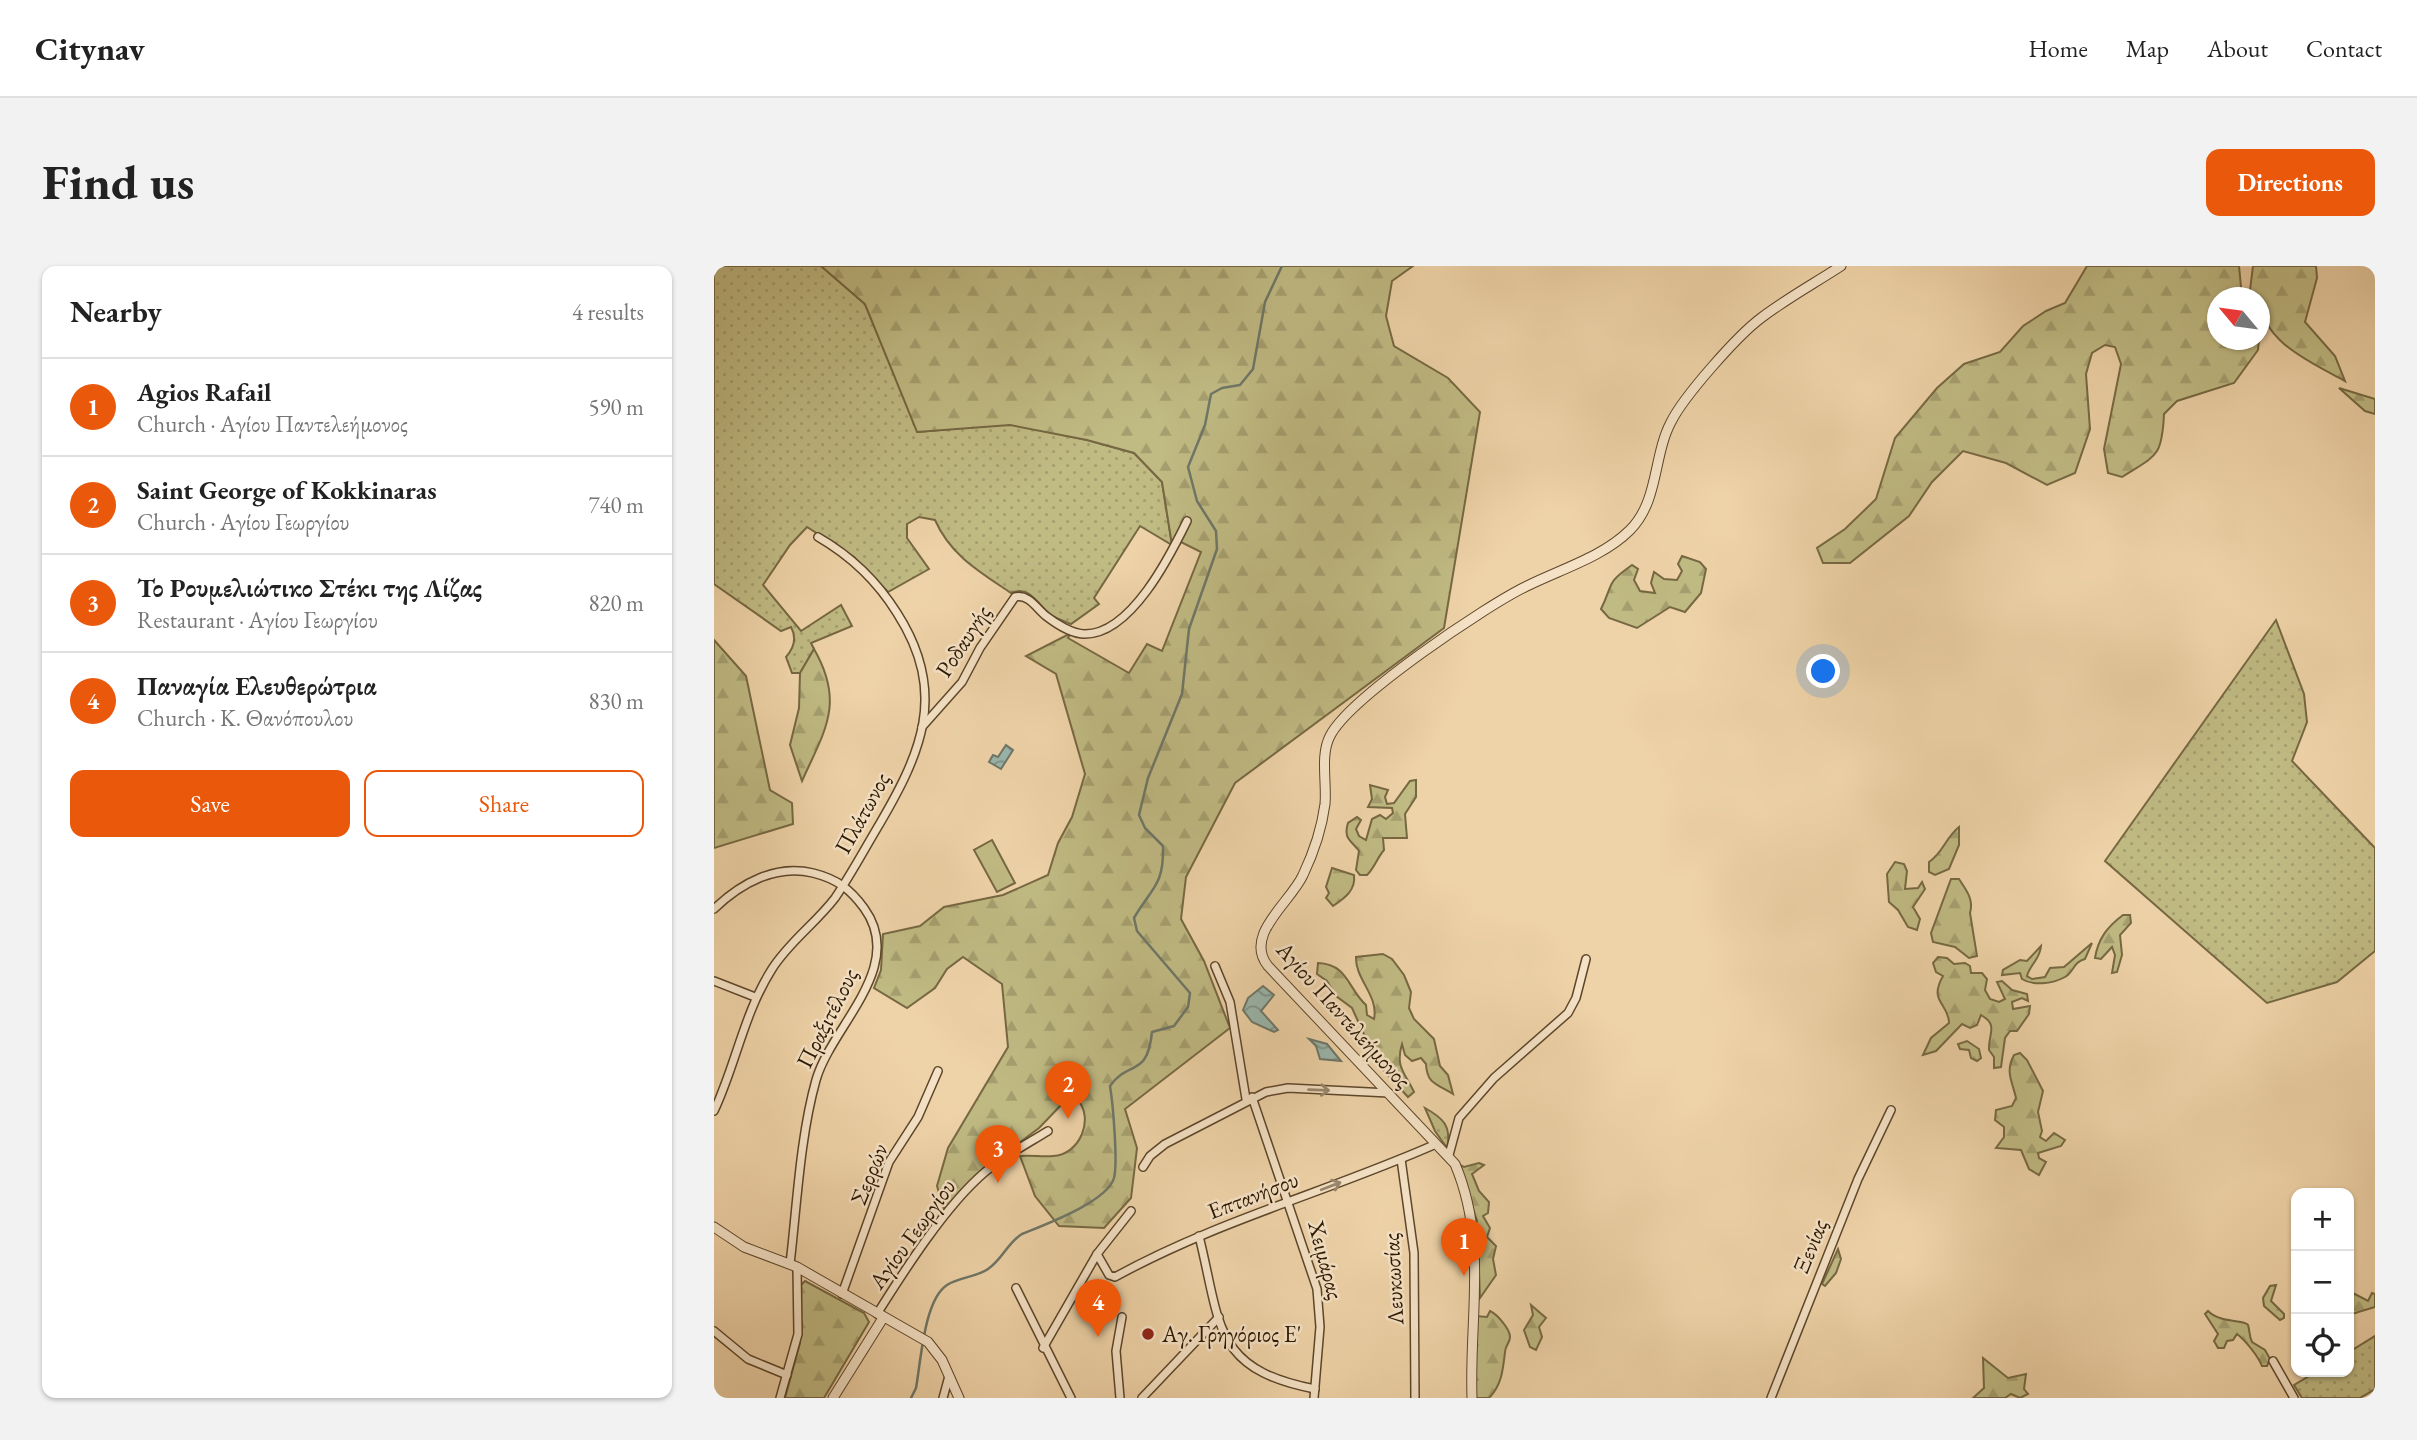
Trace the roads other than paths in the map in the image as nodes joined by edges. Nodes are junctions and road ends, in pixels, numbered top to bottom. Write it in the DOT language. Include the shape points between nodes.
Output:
graph roads {
  1 [pos="1841,266"];
  2 [pos="1187,521"];
  3 [pos="818,537"];
  4 [pos="922,727"];
  5 [pos="844,884"];
  6 [pos="714,909"];
  7 [pos="1586,959"];
  8 [pos="1215,966"];
  9 [pos="714,981"];
  10 [pos="755,997"];
  11 [pos="939,1071"];
  12 [pos="1390,1093"];
  13 [pos="1249,1098"];
  14 [pos="1891,1110"];
  15 [pos="714,1111"];
  16 [pos="1048,1131"];
  17 [pos="1436,1144"];
  18 [pos="1450,1155"];
  19 [pos="1401,1159"];
  20 [pos="1143,1167"];
  21 [pos="1290,1202"];
  22 [pos="1131,1210"];
  23 [pos="715,1230"];
  24 [pos="1199,1237"];
  25 [pos="1097,1254"];
  26 [pos="794,1266"];
  27 [pos="1016,1288"];
  28 [pos="842,1294"];
  29 [pos="880,1316"];
  30 [pos="1122,1317"];
  31 [pos="1219,1317"];
  32 [pos="714,1331"];
  33 [pos="1043,1348"];
  34 [pos="2273,1361"];
  35 [pos="787,1375"];
  36 [pos="948,1376"];
  37 [pos="1315,1394"];
  38 [pos="1152,1395"];
  39 [pos="1067,1396"];
  40 [pos="780,1398"];
  41 [pos="833,1398"];
  42 [pos="943,1398"];
  43 [pos="958,1398"];
  44 [pos="1119,1398"];
  45 [pos="1142,1398"];
  46 [pos="1323,1398"];
  47 [pos="1415,1398"];
  48 [pos="1472,1398"];
  49 [pos="1770,1398"];
  50 [pos="2294,1398"];
  1 -- 12 [label="street, Αγίου Παντελεήμονος" via="1757,321 1676,413 1648,500 1629,531 1596,553 1507,597 1437,643 1332,732 1326,747 1325,804 1304,873 1263,935 1259,949 1268,966"];
  2 -- 4 [label="street, Ροδαυγής" via="1138,604 1098,631 1079,634 1049,618 1030,600 1015,597 962,682"];
  3 -- 4 [label="street, Πλάτωνος" via="847,555 871,578 916,644 925,685"];
  4 -- 5 [label="street, Πλάτωνος" via="896,796"];
  5 -- 6 [label="street" via="785,869 751,882"];
  5 -- 10 [label="street, Πλάτωνος" via="775,965"];
  5 -- 26 [label="street, Πραξιτέλους" via="877,929 876,962 816,1079"];
  7 -- 18 [label="street" via="1580,989 1568,1013 1494,1078 1459,1118"];
  8 -- 13 [label="street, Χειμάρας" via="1230,1002"];
  9 -- 10 [label="street"];
  10 -- 15 [label="street, Πλάτωνος"];
  11 -- 28 [label="street, Σερρών" via="889,1162"];
  13 -- 12 [label="street, one-way" via="1288,1088"];
  12 -- 17 [label="street, Αγίου Παντελεήμονος"];
  13 -- 20 [label="street" via="1165,1144"];
  13 -- 21 [label="street, Χειμάρας"];
  14 -- 49 [label="street, Ξενίας" via="1858,1179"];
  16 -- 29 [label="street, Αγίου Γεωργίου" via="1002,1159 972,1185 905,1270"];
  17 -- 18 [label="street, Αγίου Παντελεήμονος"];
  17 -- 19 [label="street, Επτανήσου"];
  18 -- 48 [label="street, Αγίου Παντελεήμονος" via="1469,1201 1476,1245"];
  21 -- 19 [label="street, Επτανήσου, one-way"];
  19 -- 47 [label="street, Λευκωσίας" via="1414,1253"];
  21 -- 24 [label="street, Επτανήσου"];
  21 -- 37 [label="street, Χειμάρας" via="1321,1308"];
  22 -- 25 [label="street"];
  23 -- 26 [label="street"];
  24 -- 25 [label="street, Επτανήσου" via="1115,1278"];
  24 -- 31 [label="street"];
  25 -- 33 [label="street"];
  26 -- 28 [label="street"];
  26 -- 35 [label="street, Πραξιτέλους" via="798,1334"];
  27 -- 33 [label="street"];
  28 -- 29 [label="street"];
  29 -- 36 [label="street" via="935,1349"];
  29 -- 41 [label="street"];
  30 -- 44 [label="street" via="1116,1351"];
  31 -- 37 [label="street" via="1224,1338 1253,1369"];
  31 -- 38 [label="street"];
  32 -- 35 [label="street" via="748,1359"];
  33 -- 39 [label="street"];
  34 -- 50 [label="street"];
  35 -- 40 [label="street, Πραξιτέλους"];
  36 -- 42 [label="street"];
  36 -- 43 [label="street"];
  37 -- 46 [label="street"];
  38 -- 45 [label="street"];
}
